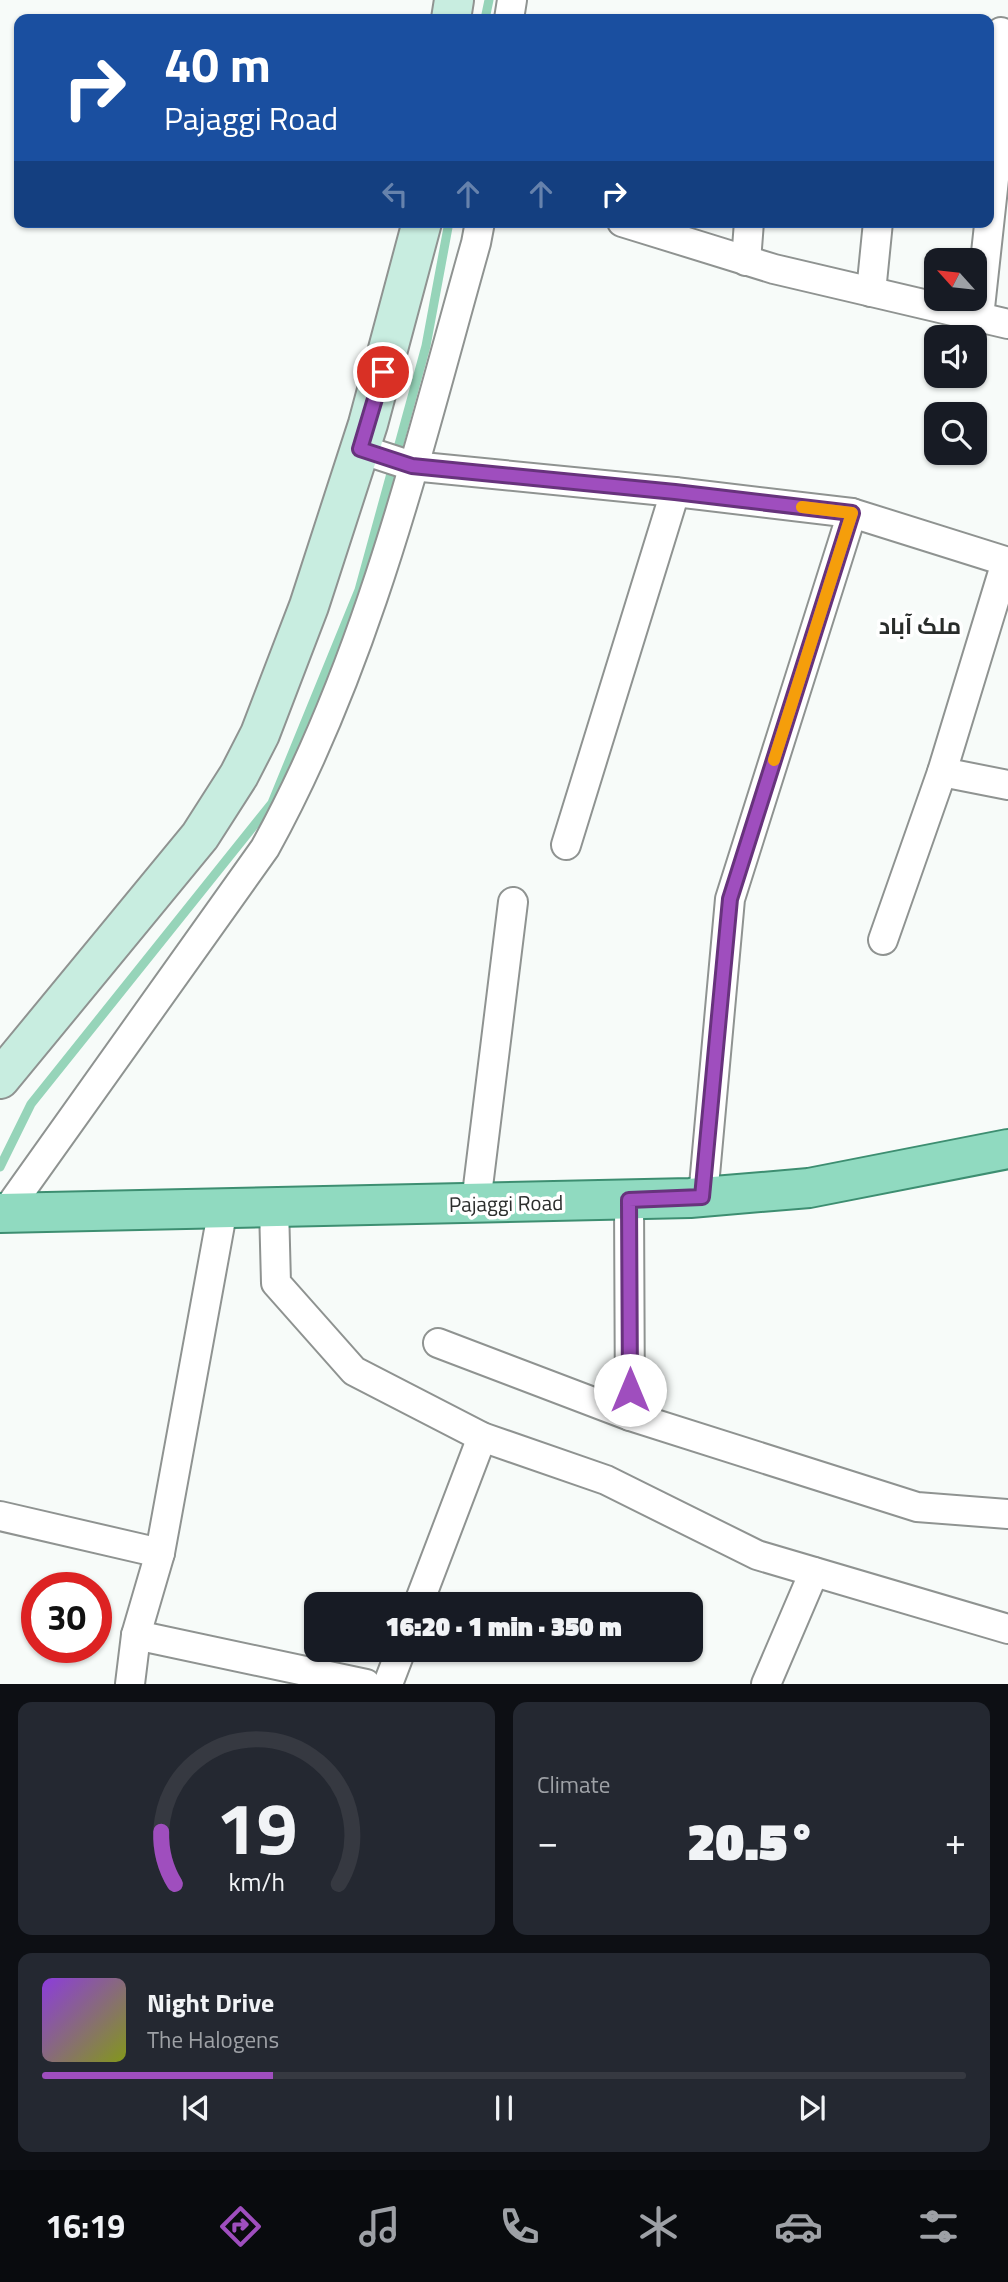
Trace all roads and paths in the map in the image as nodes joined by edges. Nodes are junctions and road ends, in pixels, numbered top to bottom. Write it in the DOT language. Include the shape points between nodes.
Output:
graph roads {
  1 [pos="999,32"];
  2 [pos="994,179"];
  3 [pos="420,228"];
  4 [pos="479,228"];
  5 [pos="641,228"];
  6 [pos="749,228"];
  7 [pos="877,228"];
  8 [pos="989,228"];
  9 [pos="746,261"];
  10 [pos="871,292"];
  11 [pos="979,317"];
  12 [pos="1008,324"];
  13 [pos="365,450"];
  14 [pos="407,464"];
  15 [pos="675,492"];
  16 [pos="852,513"];
  17 [pos="1007,562"];
  18 [pos="942,772"];
  19 [pos="1008,785"];
  20 [pos="566,845"];
  21 [pos="513,902"];
  22 [pos="883,940"];
  23 [pos="0,1079"];
  24 [pos="1008,1149"];
  25 [pos="702,1197"];
  26 [pos="629,1200"];
  27 [pos="476,1203"];
  28 [pos="274,1207"];
  29 [pos="223,1208"];
  30 [pos="2,1213"];
  31 [pos="438,1343"];
  32 [pos="630,1416"];
  33 [pos="482,1437"];
  34 [pos="1008,1514"];
  35 [pos="0,1516"];
  36 [pos="160,1553"];
  37 [pos="814,1572"];
  38 [pos="423,1592"];
  39 [pos="1008,1629"];
  40 [pos="136,1635"];
  41 [pos="396,1662"];
  42 [pos="130,1684"];
  43 [pos="366,1684"];
  44 [pos="388,1684"];
  45 [pos="766,1684"];
  1 -- 2 [label="street" via="1001,115"];
  3 -- 13 [label="street"];
  4 -- 14 [label="street"];
  5 -- 9 [label="street"];
  6 -- 9 [label="street"];
  7 -- 10 [label="street"];
  8 -- 11 [label="street"];
  9 -- 10 [label="street"];
  10 -- 11 [label="street"];
  11 -- 12 [label="street"];
  13 -- 14 [label="street"];
  13 -- 23 [label="street" via="260,734 239,775 201,836"];
  14 -- 15 [label="street"];
  14 -- 30 [label="street" via="361,636 294,796 265,848"];
  15 -- 16 [label="street"];
  15 -- 20 [label="street"];
  16 -- 17 [label="street"];
  16 -- 25 [label="street" via="730,899"];
  17 -- 18 [label="street"];
  18 -- 19 [label="street"];
  18 -- 22 [label="street"];
  21 -- 27 [label="street"];
  24 -- 25 [label="main road, Pajaggi Road" via="809,1188"];
  25 -- 26 [label="main road, Pajaggi Road"];
  26 -- 27 [label="main road, Pajaggi Road"];
  26 -- 32 [label="street"];
  27 -- 28 [label="main road, Pajaggi Road"];
  28 -- 29 [label="main road, Pajaggi Road"];
  28 -- 33 [label="street" via="276,1283 354,1371"];
  29 -- 30 [label="main road, Pajaggi Road"];
  29 -- 36 [label="street"];
  31 -- 32 [label="street"];
  32 -- 34 [label="street" via="917,1507"];
  33 -- 37 [label="street" via="606,1480 757,1555"];
  33 -- 38 [label="street"];
  35 -- 36 [label="street"];
  36 -- 40 [label="street"];
  37 -- 39 [label="street"];
  37 -- 45 [label="street"];
  40 -- 42 [label="street"];
  40 -- 43 [label="street"];
  41 -- 44 [label="street"];
}
